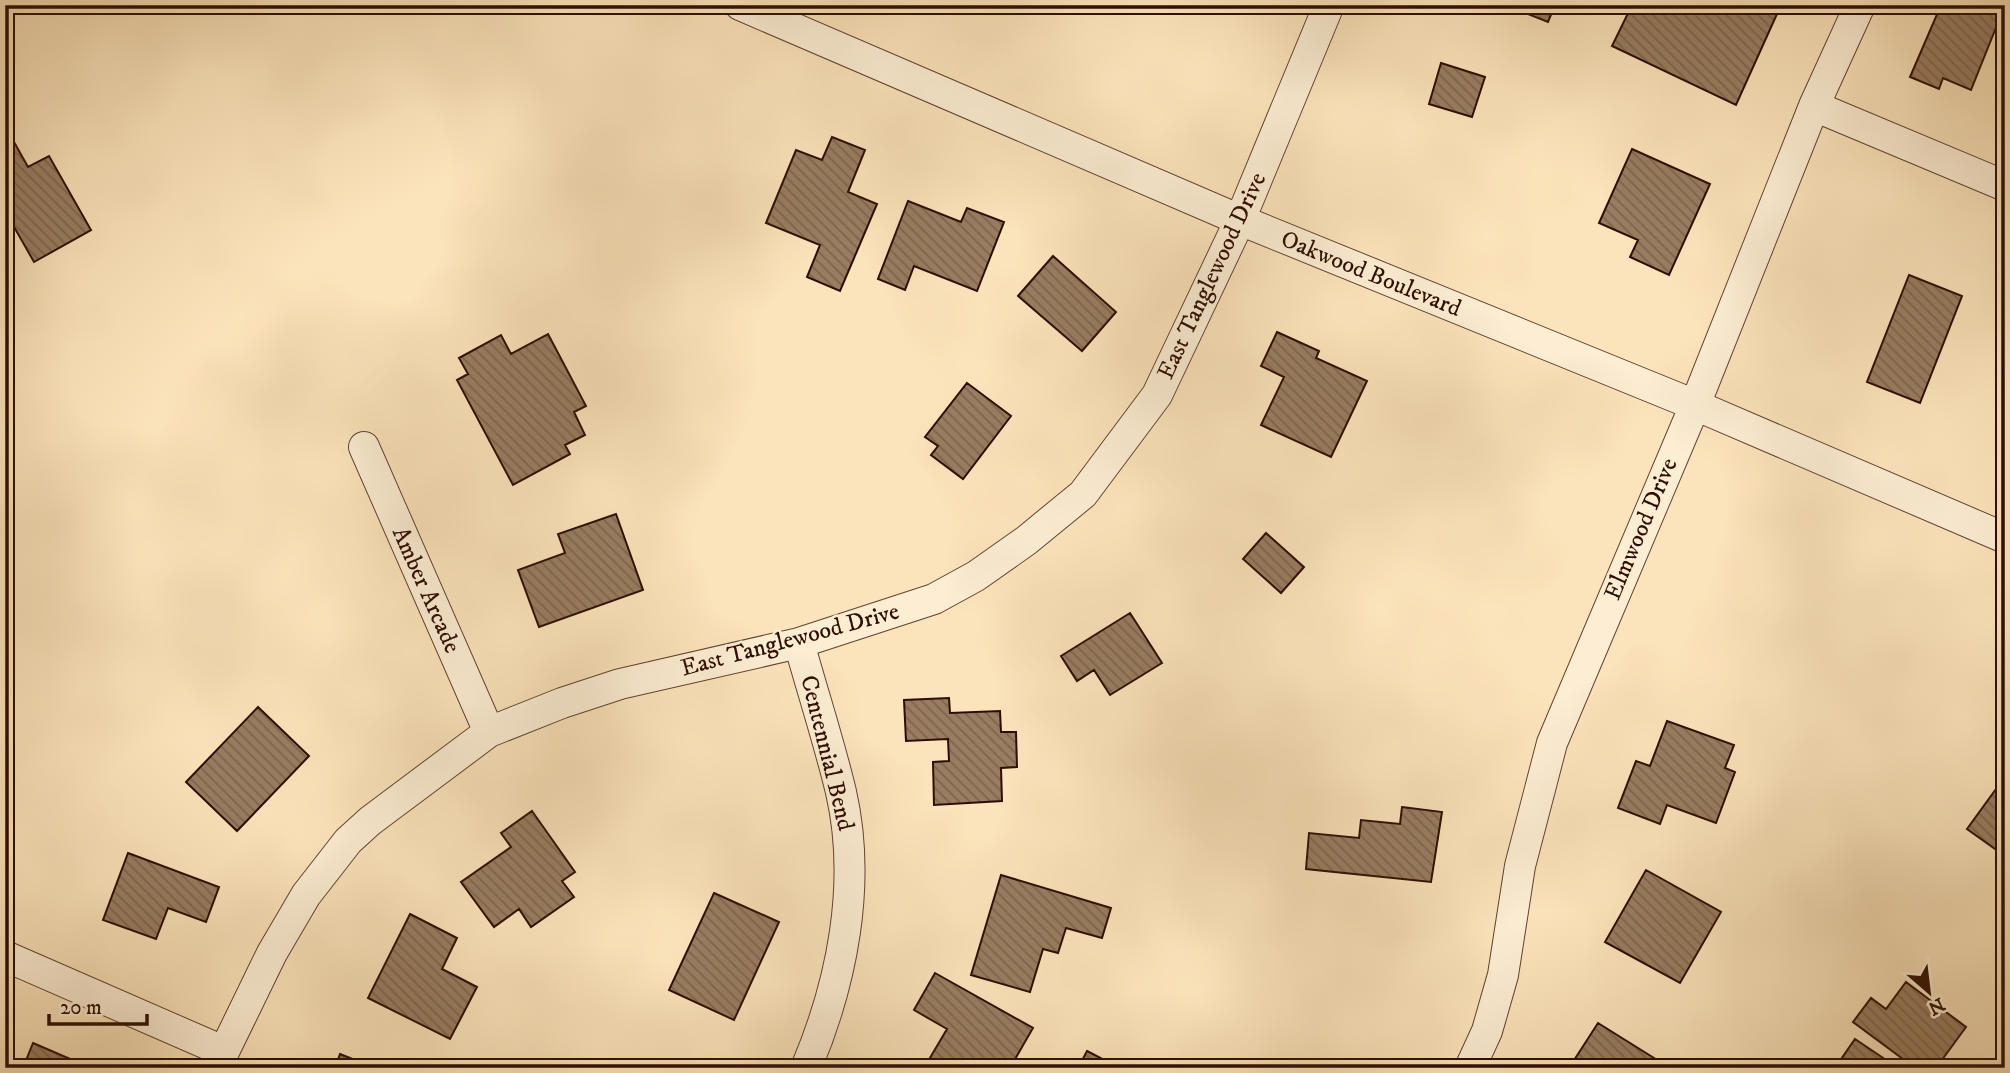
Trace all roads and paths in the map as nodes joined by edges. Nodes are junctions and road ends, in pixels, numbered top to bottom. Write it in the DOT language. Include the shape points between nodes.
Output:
graph roads {
  1 [pos="740,5"];
  2 [pos="1329,5"];
  3 [pos="1860,5"];
  4 [pos="1814,106"];
  5 [pos="2005,186"];
  6 [pos="1240,220"];
  7 [pos="1695,405"];
  8 [pos="364,447"];
  9 [pos="2005,538"];
  10 [pos="799,643"];
  11 [pos="489,732"];
  12 [pos="5,956"];
  13 [pos="219,1059"];
  14 [pos="806,1068"];
  15 [pos="1470,1068"];
  1 -- 6 [label="street, Oakwood Boulevard"];
  2 -- 6 [label="street, East Tanglewood Drive"];
  3 -- 4 [label="street, Elmwood Drive"];
  4 -- 5 [label="street"];
  4 -- 7 [label="street, Elmwood Drive"];
  6 -- 7 [label="street, Oakwood Boulevard"];
  6 -- 10 [label="street, East Tanglewood Drive" via="1157,395 1083,494 1017,548 934,599"];
  7 -- 9 [label="street, Oakwood Boulevard"];
  7 -- 15 [label="street, Elmwood Drive" via="1552,743 1520,866 1503,975 1487,1031"];
  8 -- 11 [label="street, Amber Arcade"];
  10 -- 11 [label="street, East Tanglewood Drive" via="620,684"];
  10 -- 14 [label="street, Centennial Bend" via="841,794 850,879 848,918 833,985"];
  11 -- 13 [label="street, East Tanglewood Drive" via="348,841 299,907"];
  12 -- 13 [label="street"];
}
